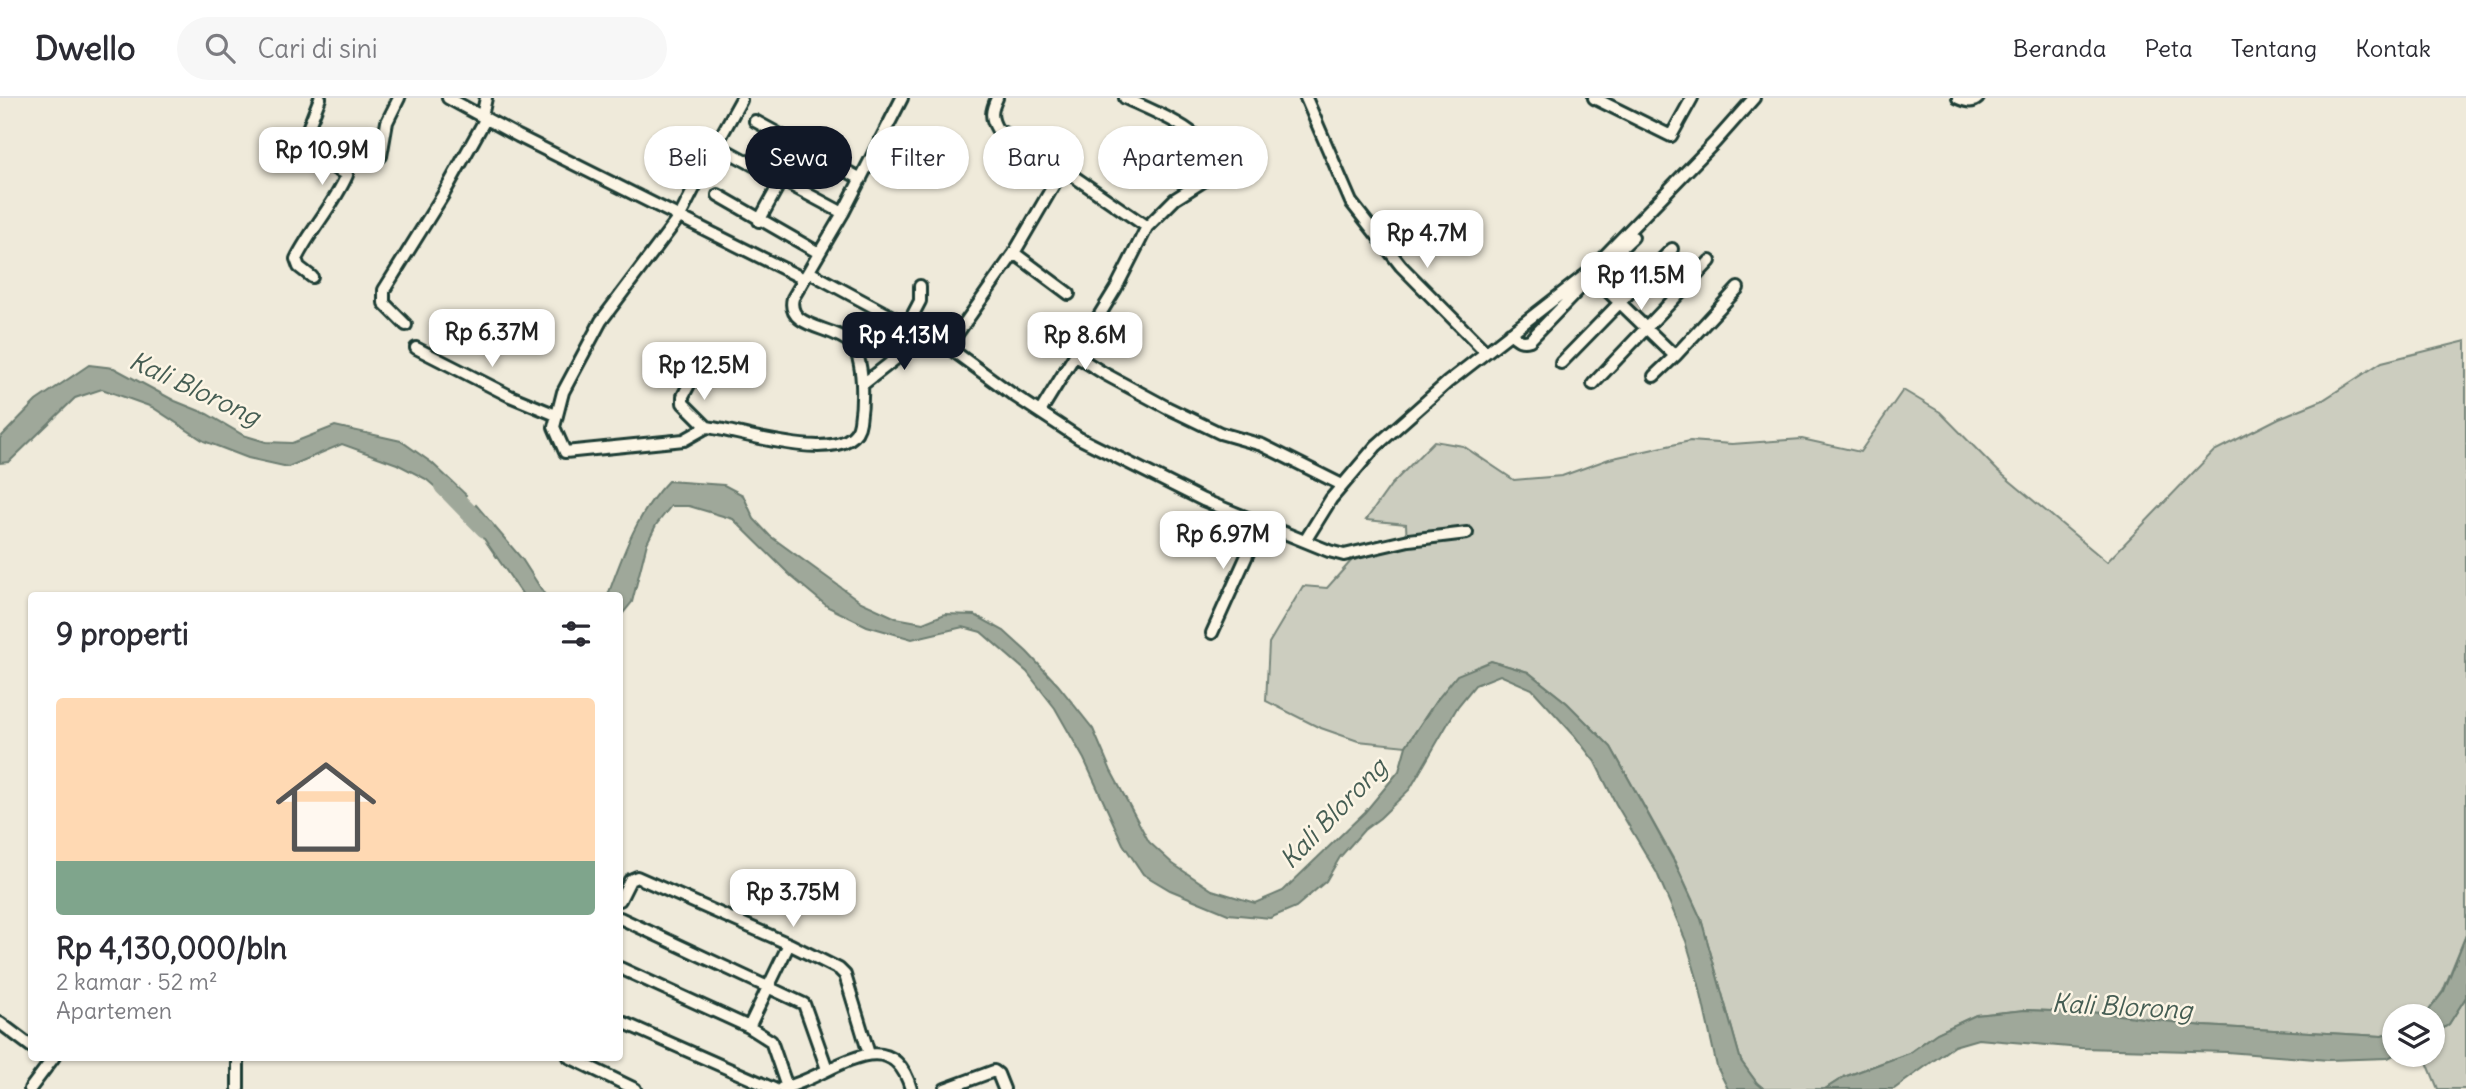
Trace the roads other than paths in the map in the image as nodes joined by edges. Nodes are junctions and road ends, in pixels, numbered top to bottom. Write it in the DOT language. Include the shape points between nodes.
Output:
graph roads {
  1 [pos="320,98"];
  2 [pos="399,98"];
  3 [pos="449,98"];
  4 [pos="486,98"];
  5 [pos="902,98"];
  6 [pos="997,98"];
  7 [pos="1125,98"];
  8 [pos="1306,98"];
  9 [pos="1594,98"];
  10 [pos="1754,98"];
  11 [pos="1958,98"];
  12 [pos="1978,98"];
  13 [pos="741,100"];
  14 [pos="1686,100"];
  15 [pos="484,117"];
  16 [pos="755,121"];
  17 [pos="727,126"];
  18 [pos="764,126"];
  19 [pos="995,126"];
  20 [pos="381,156"];
  21 [pos="852,174"];
  22 [pos="861,179"];
  23 [pos="1084,184"];
  24 [pos="694,189"];
  25 [pos="777,189"];
  26 [pos="796,189"];
  27 [pos="1051,189"];
  28 [pos="718,195"];
  29 [pos="843,213"];
  30 [pos="680,216"];
  31 [pos="760,221"];
  32 [pos="1147,227"];
  33 [pos="1633,237"];
  34 [pos="1672,249"];
  35 [pos="819,253"];
  36 [pos="1014,253"];
  37 [pos="1710,261"];
  38 [pos="807,275"];
  39 [pos="1592,276"];
  40 [pos="312,277"];
  41 [pos="920,286"];
  42 [pos="1738,288"];
  43 [pos="1069,294"];
  44 [pos="1619,302"];
  45 [pos="908,324"];
  46 [pos="406,325"];
  47 [pos="1647,328"];
  48 [pos="1510,333"];
  49 [pos="926,335"];
  50 [pos="948,347"];
  51 [pos="416,348"];
  52 [pos="1486,352"];
  53 [pos="1076,356"];
  54 [pos="1675,356"];
  55 [pos="1560,363"];
  56 [pos="1654,376"];
  57 [pos="691,380"];
  58 [pos="862,384"];
  59 [pos="1593,384"];
  60 [pos="1040,412"];
  61 [pos="556,415"];
  62 [pos="707,427"];
  63 [pos="1342,485"];
  64 [pos="1262,522"];
  65 [pos="1467,533"];
  66 [pos="1306,541"];
  67 [pos="1212,634"];
  68 [pos="623,894"];
  69 [pos="623,919"];
  70 [pos="789,944"];
  71 [pos="623,969"];
  72 [pos="769,988"];
  73 [pos="623,1022"];
  74 [pos="749,1027"];
  75 [pos="2,1029"];
  76 [pos="28,1045"];
  77 [pos="869,1054"];
  78 [pos="48,1061"];
  79 [pos="238,1061"];
  80 [pos="577,1061"];
  81 [pos="827,1069"];
  82 [pos="787,1087"];
  83 [pos="30,1089"];
  84 [pos="239,1089"];
  85 [pos="635,1089"];
  86 [pos="774,1089"];
  87 [pos="911,1089"];
  88 [pos="945,1089"];
  89 [pos="1004,1089"];
  1 -- 40 [label="street" via="300,149 347,175 296,259"];
  2 -- 20 [label="street" via="387,122"];
  3 -- 15 [label="street"];
  4 -- 15 [label="street"];
  5 -- 22 [label="street"];
  6 -- 19 [label="street" via="991,111"];
  7 -- 32 [label="street" via="1185,127 1217,163 1202,182 1175,199"];
  8 -- 52 [label="street" via="1351,202 1401,266"];
  9 -- 14 [label="street" via="1671,136"];
  10 -- 48 [label="street" via="1588,273"];
  11 -- 12 [label="street"];
  13 -- 17 [label="street"];
  15 -- 30 [label="street"];
  15 -- 46 [label="street" via="443,195 384,290 384,303"];
  16 -- 18 [label="street"];
  21 -- 22 [label="street"];
  22 -- 29 [label="street"];
  23 -- 32 [label="street"];
  24 -- 30 [label="street"];
  25 -- 31 [label="street"];
  26 -- 29 [label="street"];
  27 -- 36 [label="street"];
  28 -- 31 [label="street"];
  29 -- 35 [label="street"];
  30 -- 38 [label="street"];
  30 -- 61 [label="street" via="601,321 563,392"];
  31 -- 35 [label="street"];
  32 -- 53 [label="street"];
  33 -- 39 [label="street"];
  34 -- 44 [label="street"];
  35 -- 38 [label="street"];
  36 -- 43 [label="street"];
  36 -- 50 [label="street"];
  37 -- 47 [label="street"];
  38 -- 45 [label="street"];
  38 -- 58 [label="street" via="793,298 792,310 799,319 848,341 857,354"];
  39 -- 44 [label="street"];
  39 -- 48 [label="street" via="1530,340 1518,341"];
  41 -- 45 [label="street" via="920,300"];
  42 -- 54 [label="street"];
  44 -- 47 [label="street"];
  44 -- 55 [label="street"];
  45 -- 49 [label="street"];
  47 -- 54 [label="street"];
  47 -- 59 [label="street"];
  48 -- 52 [label="street"];
  49 -- 50 [label="street"];
  49 -- 58 [label="street"];
  50 -- 60 [label="street"];
  51 -- 61 [label="street"];
  52 -- 63 [label="street" via="1376,446"];
  53 -- 60 [label="street"];
  53 -- 63 [label="street" via="1168,408 1220,433 1262,445"];
  54 -- 56 [label="street"];
  57 -- 62 [label="street" via="683,403"];
  58 -- 62 [label="street" via="857,434 836,446 747,437"];
  60 -- 64 [label="street" via="1079,438 1203,500"];
  61 -- 62 [label="street" via="554,427 565,452 684,440"];
  63 -- 66 [label="street"];
  64 -- 66 [label="street"];
  64 -- 67 [label="street"];
  65 -- 66 [label="street" via="1344,555"];
  68 -- 70 [label="street" via="637,877"];
  69 -- 72 [label="street"];
  70 -- 72 [label="street"];
  70 -- 77 [label="street" via="845,975"];
  71 -- 74 [label="street"];
  72 -- 74 [label="street"];
  72 -- 81 [label="street" via="804,1004"];
  73 -- 86 [label="street"];
  74 -- 82 [label="street" via="771,1041"];
  75 -- 76 [label="street"];
  77 -- 81 [label="street"];
  77 -- 87 [label="street" via="894,1060"];
  78 -- 83 [label="street"];
  79 -- 84 [label="street"];
  80 -- 85 [label="street"];
  81 -- 82 [label="street"];
  82 -- 86 [label="street"];
  88 -- 89 [label="street" via="992,1071"];
}
